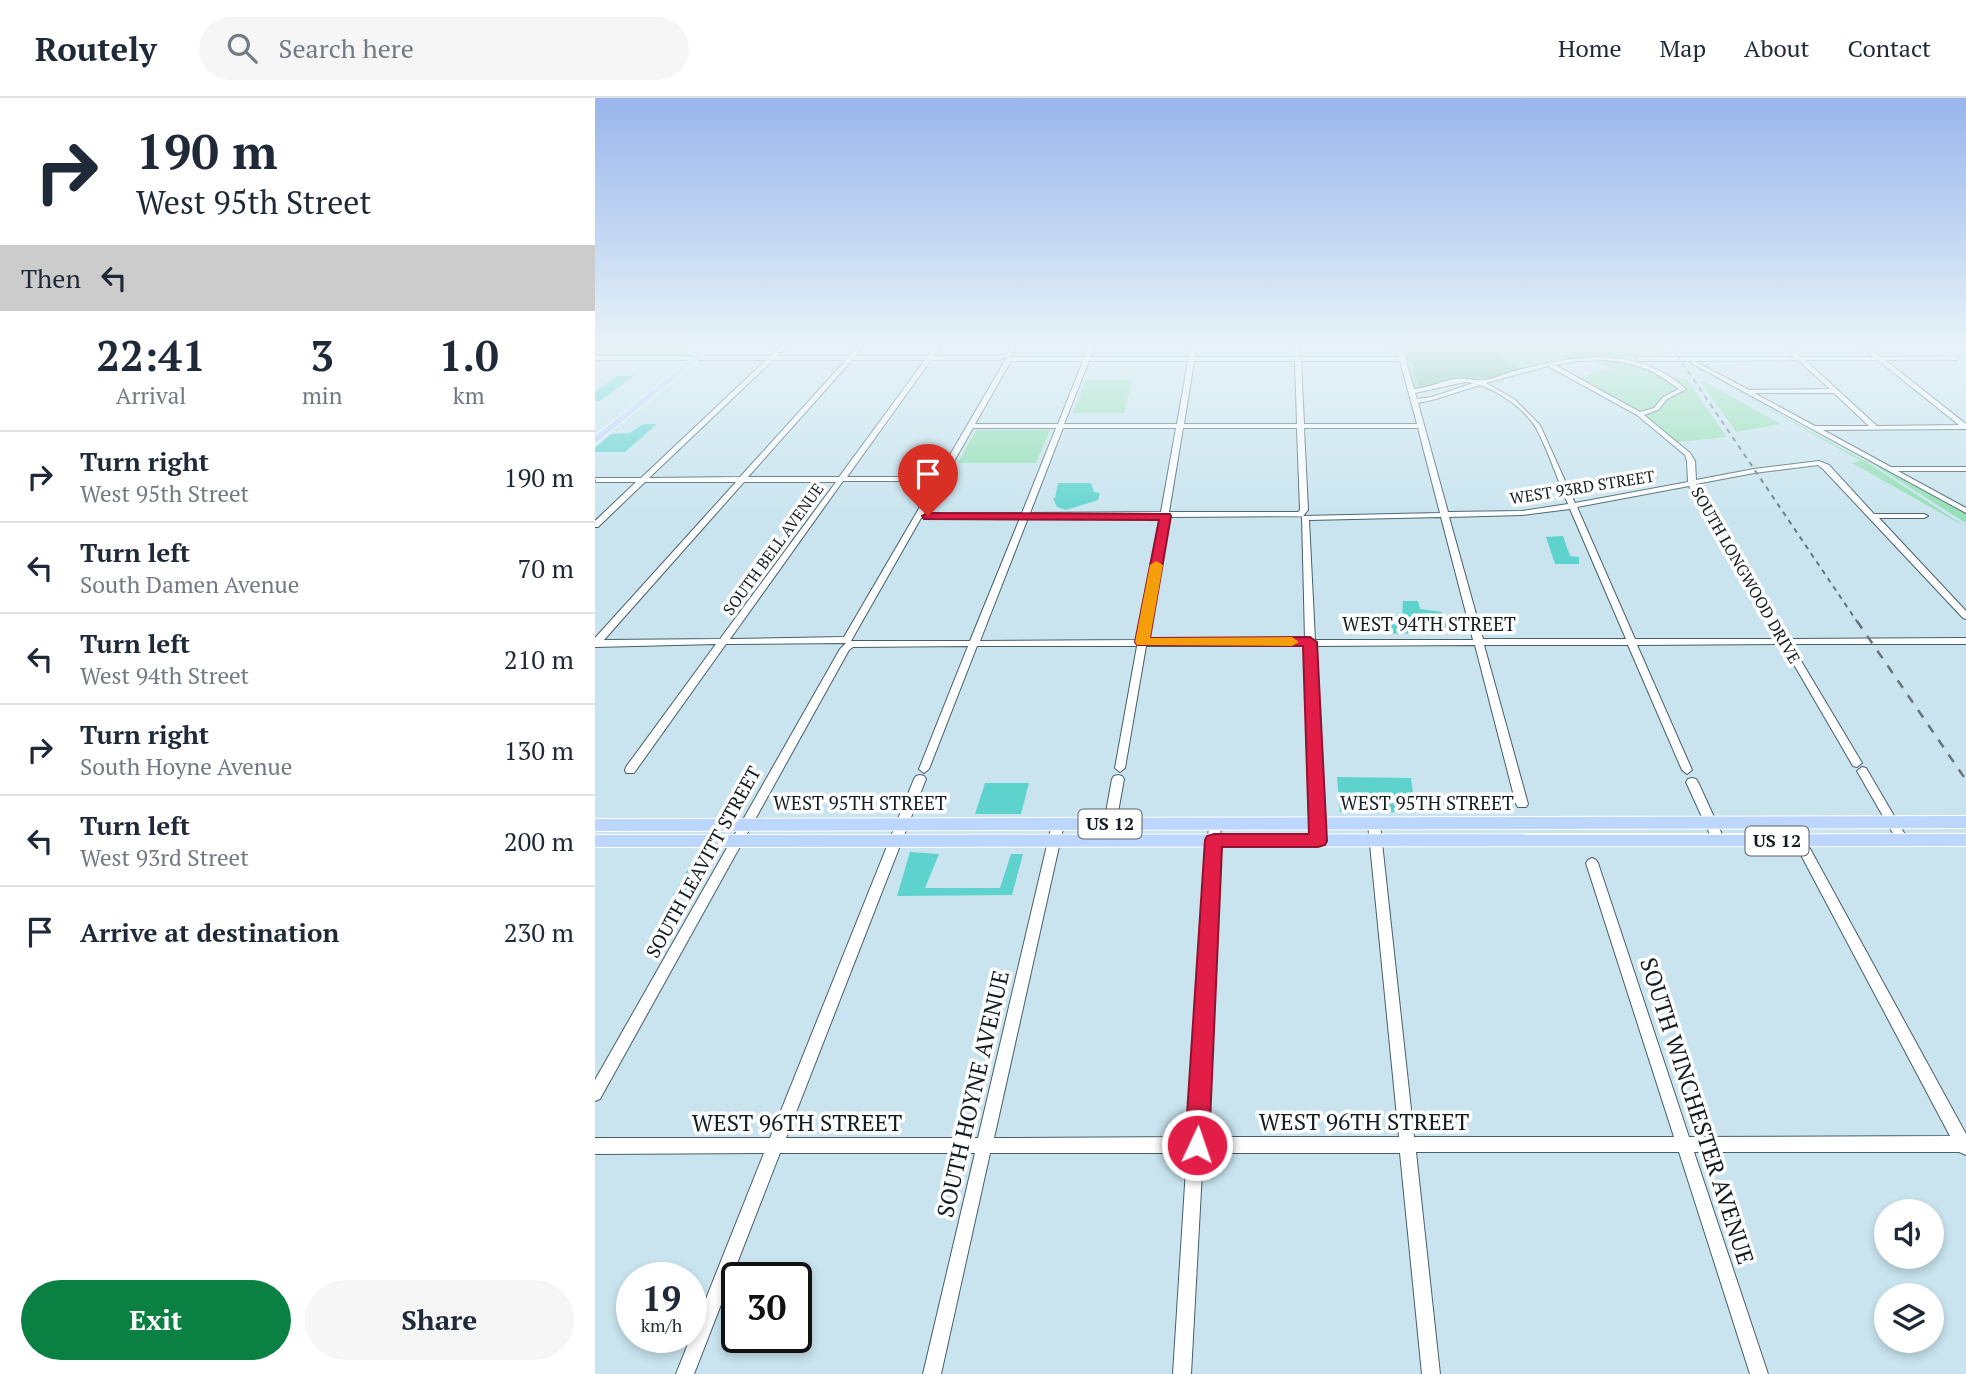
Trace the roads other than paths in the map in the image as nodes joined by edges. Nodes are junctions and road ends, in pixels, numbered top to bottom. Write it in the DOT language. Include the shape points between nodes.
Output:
graph roads {
  1 [pos="626,406"];
  2 [pos="627,406"];
  3 [pos="638,406"];
  4 [pos="722,406"];
  5 [pos="808,406"];
  6 [pos="894,406"];
  7 [pos="980,406"];
  8 [pos="1068,406"];
  9 [pos="1183,406"];
  10 [pos="1300,406"];
  11 [pos="1416,406"];
  12 [pos="1515,406"];
  13 [pos="1624,406"];
  14 [pos="1659,406"];
  15 [pos="1774,406"];
  16 [pos="1852,406"];
  17 [pos="1939,406"];
  18 [pos="1639,414"];
  19 [pos="969,426"];
  20 [pos="1060,426"];
  21 [pos="1180,426"];
  22 [pos="1301,426"];
  23 [pos="1421,426"];
  24 [pos="612,427"];
  25 [pos="1966,427"];
  26 [pos="1814,428"];
  27 [pos="1876,428"];
  28 [pos="595,429"];
  29 [pos="595,441"];
  30 [pos="1890,469"];
  31 [pos="1966,469"];
  32 [pos="841,479"];
  33 [pos="939,479"];
  34 [pos="596,480"];
  35 [pos="643,480"];
  36 [pos="742,480"];
  37 [pos="1692,484"];
  38 [pos="1573,506"];
  39 [pos="1966,511"];
  40 [pos="918,516"];
  41 [pos="1024,516"];
  42 [pos="1165,516"];
  43 [pos="1303,516"];
  44 [pos="1444,516"];
  45 [pos="1874,516"];
  46 [pos="1924,516"];
  47 [pos="595,525"];
  48 [pos="1966,616"];
  49 [pos="1631,641"];
  50 [pos="1785,641"];
  51 [pos="1966,641"];
  52 [pos="722,642"];
  53 [pos="974,642"];
  54 [pos="1142,642"];
  55 [pos="1310,642"];
  56 [pos="1479,642"];
  57 [pos="595,643"];
  58 [pos="845,644"];
  59 [pos="630,770"];
  60 [pos="1522,804"];
  61 [pos="1892,822"];
  62 [pos="1966,822"];
  63 [pos="1711,823"];
  64 [pos="1790,823"];
  65 [pos="746,824"];
  66 [pos="903,824"];
  67 [pos="1058,824"];
  68 [pos="595,825"];
  69 [pos="1108,832"];
  70 [pos="1215,832"];
  71 [pos="1318,832"];
  72 [pos="1375,832"];
  73 [pos="737,840"];
  74 [pos="896,840"];
  75 [pos="1055,840"];
  76 [pos="595,841"];
  77 [pos="1720,841"];
  78 [pos="1800,841"];
  79 [pos="1903,841"];
  80 [pos="1966,841"];
  81 [pos="1592,863"];
  82 [pos="595,1094"];
  83 [pos="1684,1144"];
  84 [pos="1197,1145"];
  85 [pos="1407,1145"];
  86 [pos="595,1146"];
  87 [pos="776,1146"];
  88 [pos="984,1146"];
  89 [pos="1965,1147"];
  90 [pos="685,1374"];
  91 [pos="932,1374"];
  92 [pos="1182,1374"];
  93 [pos="1431,1374"];
  94 [pos="1759,1374"];
  1 -- 28 [label="main road"];
  2 -- 24 [label="main road"];
  3 -- 24 [label="main road"];
  4 -- 35 [label="street"];
  5 -- 36 [label="street"];
  6 -- 32 [label="street, SOUTH BELL AVENUE"];
  7 -- 19 [label="street, SOUTH LEAVITT STREET"];
  8 -- 20 [label="street"];
  9 -- 21 [label="street"];
  10 -- 22 [label="street"];
  11 -- 23 [label="street"];
  12 -- 38 [label="street" via="1534,421"];
  13 -- 18 [label="street, SOUTH LONGWOOD DRIVE"];
  14 -- 18 [label="street"];
  15 -- 26 [label="street"];
  16 -- 27 [label="street"];
  17 -- 25 [label="street"];
  18 -- 37 [label="street, SOUTH LONGWOOD DRIVE" via="1688,454"];
  19 -- 20 [label="street"];
  19 -- 33 [label="street, SOUTH LEAVITT STREET"];
  20 -- 21 [label="street"];
  20 -- 41 [label="street"];
  21 -- 22 [label="street"];
  21 -- 42 [label="street"];
  22 -- 23 [label="street"];
  22 -- 43 [label="street"];
  23 -- 44 [label="street"];
  24 -- 29 [label="main road"];
  25 -- 27 [label="street"];
  26 -- 27 [label="street"];
  26 -- 30 [label="street"];
  30 -- 31 [label="street"];
  30 -- 39 [label="street"];
  32 -- 33 [label="street"];
  32 -- 36 [label="street"];
  32 -- 52 [label="street, SOUTH BELL AVENUE"];
  33 -- 40 [label="street, SOUTH LEAVITT STREET"];
  34 -- 35 [label="street"];
  35 -- 36 [label="street"];
  35 -- 47 [label="street"];
  36 -- 57 [label="street"];
  37 -- 38 [label="street, WEST 93RD STREET"];
  37 -- 45 [label="street, WEST 93RD STREET" via="1819,463"];
  37 -- 50 [label="street, SOUTH LONGWOOD DRIVE"];
  38 -- 44 [label="street, WEST 93RD STREET"];
  38 -- 49 [label="street"];
  40 -- 41 [label="street, WEST 93RD STREET"];
  40 -- 58 [label="street, SOUTH LEAVITT STREET"];
  41 -- 42 [label="street, WEST 93RD STREET"];
  41 -- 53 [label="street"];
  42 -- 43 [label="street, WEST 93RD STREET"];
  42 -- 54 [label="street"];
  43 -- 44 [label="street, WEST 93RD STREET"];
  43 -- 55 [label="street"];
  44 -- 56 [label="street"];
  45 -- 46 [label="street"];
  45 -- 48 [label="street"];
  49 -- 50 [label="street, WEST 94TH STREET"];
  49 -- 56 [label="street, WEST 94TH STREET"];
  49 -- 63 [label="street"];
  50 -- 51 [label="street, WEST 94TH STREET"];
  50 -- 61 [label="street, SOUTH LONGWOOD DRIVE"];
  52 -- 57 [label="street, WEST 94TH STREET"];
  52 -- 58 [label="street, WEST 94TH STREET"];
  52 -- 59 [label="street, SOUTH BELL AVENUE"];
  53 -- 54 [label="street, WEST 94TH STREET"];
  53 -- 58 [label="street, WEST 94TH STREET"];
  53 -- 66 [label="street"];
  54 -- 55 [label="street, WEST 94TH STREET"];
  54 -- 69 [label="street"];
  55 -- 56 [label="street, WEST 94TH STREET"];
  55 -- 71 [label="street"];
  56 -- 60 [label="street"];
  58 -- 65 [label="street, SOUTH LEAVITT STREET"];
  61 -- 62 [label="main road, WEST 95TH STREET / US 12"];
  61 -- 64 [label="main road, WEST 95TH STREET / US 12"];
  61 -- 79 [label="street, SOUTH LONGWOOD DRIVE"];
  63 -- 64 [label="main road, WEST 95TH STREET / US 12"];
  63 -- 72 [label="main road, WEST 95TH STREET / US 12"];
  63 -- 77 [label="street"];
  64 -- 78 [label="street"];
  65 -- 66 [label="main road, WEST 95TH STREET / US 12"];
  65 -- 68 [label="main road, WEST 95TH STREET / US 12"];
  65 -- 73 [label="street, SOUTH LEAVITT STREET"];
  66 -- 67 [label="main road, WEST 95TH STREET / US 12"];
  66 -- 74 [label="street"];
  67 -- 69 [label="main road, WEST 95TH STREET / US 12"];
  67 -- 75 [label="street, SOUTH HOYNE AVENUE"];
  69 -- 70 [label="main road, WEST 95TH STREET / US 12"];
  69 -- 75 [label="main road, WEST 95TH STREET / US 12"];
  70 -- 71 [label="main road, WEST 95TH STREET / US 12"];
  70 -- 84 [label="street"];
  71 -- 72 [label="main road, WEST 95TH STREET / US 12"];
  72 -- 77 [label="main road, WEST 95TH STREET / US 12"];
  72 -- 85 [label="street"];
  73 -- 74 [label="main road, WEST 95TH STREET / US 12"];
  73 -- 76 [label="main road, WEST 95TH STREET / US 12"];
  73 -- 82 [label="street, SOUTH LEAVITT STREET"];
  74 -- 75 [label="main road, WEST 95TH STREET / US 12"];
  74 -- 87 [label="street"];
  75 -- 88 [label="street, SOUTH HOYNE AVENUE"];
  77 -- 78 [label="main road, WEST 95TH STREET / US 12"];
  78 -- 79 [label="main road, WEST 95TH STREET / US 12"];
  78 -- 89 [label="street"];
  79 -- 80 [label="main road, WEST 95TH STREET / US 12"];
  81 -- 83 [label="street, SOUTH WINCHESTER AVENUE"];
  83 -- 85 [label="street, WEST 96TH STREET"];
  83 -- 89 [label="street, WEST 96TH STREET"];
  83 -- 94 [label="street, SOUTH WINCHESTER AVENUE"];
  84 -- 85 [label="street, WEST 96TH STREET"];
  84 -- 88 [label="street, WEST 96TH STREET"];
  84 -- 92 [label="street"];
  85 -- 93 [label="street"];
  86 -- 87 [label="street, WEST 96TH STREET"];
  87 -- 88 [label="street, WEST 96TH STREET"];
  87 -- 90 [label="street"];
  88 -- 91 [label="street, SOUTH HOYNE AVENUE"];
}
